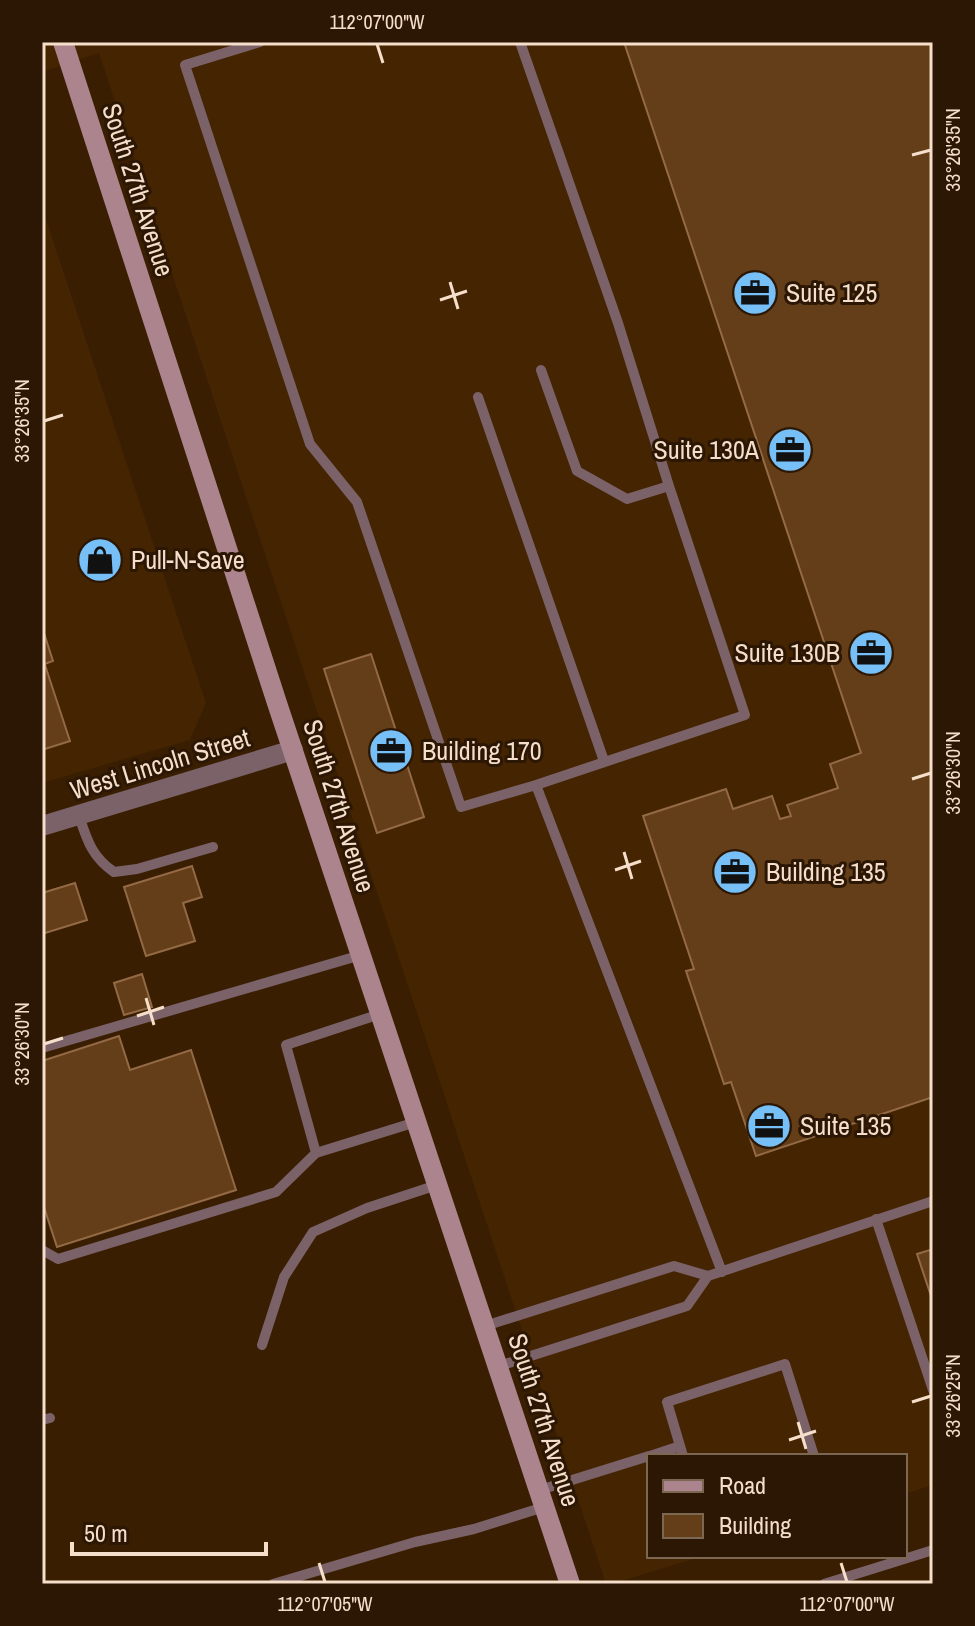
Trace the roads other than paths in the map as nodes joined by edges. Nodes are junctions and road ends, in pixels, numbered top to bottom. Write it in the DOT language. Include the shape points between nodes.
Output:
graph roads {
  1 [pos="63,42"];
  2 [pos="260,42"];
  3 [pos="520,42"];
  4 [pos="541,370"];
  5 [pos="478,397"];
  6 [pos="669,486"];
  7 [pos="293,750"];
  8 [pos="604,761"];
  9 [pos="536,785"];
  10 [pos="79,816"];
  11 [pos="42,826"];
  12 [pos="213,847"];
  13 [pos="361,955"];
  14 [pos="380,1014"];
  15 [pos="42,1048"];
  16 [pos="416,1122"];
  17 [pos="316,1153"];
  18 [pos="437,1185"];
  19 [pos="933,1201"];
  20 [pos="876,1219"];
  21 [pos="42,1250"];
  22 [pos="722,1272"];
  23 [pos="708,1276"];
  24 [pos="485,1326"];
  25 [pos="262,1345"];
  26 [pos="499,1366"];
  27 [pos="933,1390"];
  28 [pos="682,1451"];
  29 [pos="662,1454"];
  30 [pos="813,1454"];
  31 [pos="647,1457"];
  32 [pos="542,1498"];
  33 [pos="933,1550"];
  34 [pos="273,1584"];
  35 [pos="570,1584"];
  36 [pos="824,1584"];
  1 -- 7 [label="main road, South 27th Avenue"];
  2 -- 9 [label="lane" via="185,65 310,444 357,502 461,807"];
  3 -- 6 [label="lane"];
  4 -- 6 [label="lane" via="577,471 627,499"];
  5 -- 8 [label="lane"];
  6 -- 8 [label="lane" via="745,715"];
  7 -- 10 [label="street, West Lincoln Street"];
  7 -- 13 [label="main road, South 27th Avenue"];
  8 -- 9 [label="lane"];
  9 -- 22 [label="lane"];
  10 -- 11 [label="street, West Lincoln Street"];
  10 -- 12 [label="lane" via="88,843 114,872"];
  13 -- 14 [label="main road, South 27th Avenue"];
  13 -- 15 [label="lane"];
  14 -- 16 [label="main road, South 27th Avenue"];
  14 -- 17 [label="lane" via="286,1045"];
  16 -- 17 [label="lane"];
  16 -- 18 [label="main road, South 27th Avenue"];
  17 -- 21 [label="lane" via="276,1192 58,1259"];
  18 -- 24 [label="main road, South 27th Avenue"];
  18 -- 25 [label="lane" via="313,1232 284,1277"];
  19 -- 20 [label="lane"];
  20 -- 22 [label="lane"];
  20 -- 27 [label="lane"];
  22 -- 23 [label="lane"];
  23 -- 24 [label="lane" via="674,1266"];
  23 -- 26 [label="lane" via="687,1306"];
  24 -- 26 [label="main road, South 27th Avenue"];
  26 -- 32 [label="main road, South 27th Avenue"];
  28 -- 29 [label="lane"];
  28 -- 30 [label="lane" via="667,1402 785,1364"];
  31 -- 32 [label="lane"];
  32 -- 34 [label="lane" via="474,1529"];
  32 -- 35 [label="main road, South 27th Avenue"];
  33 -- 36 [label="lane"];
}
